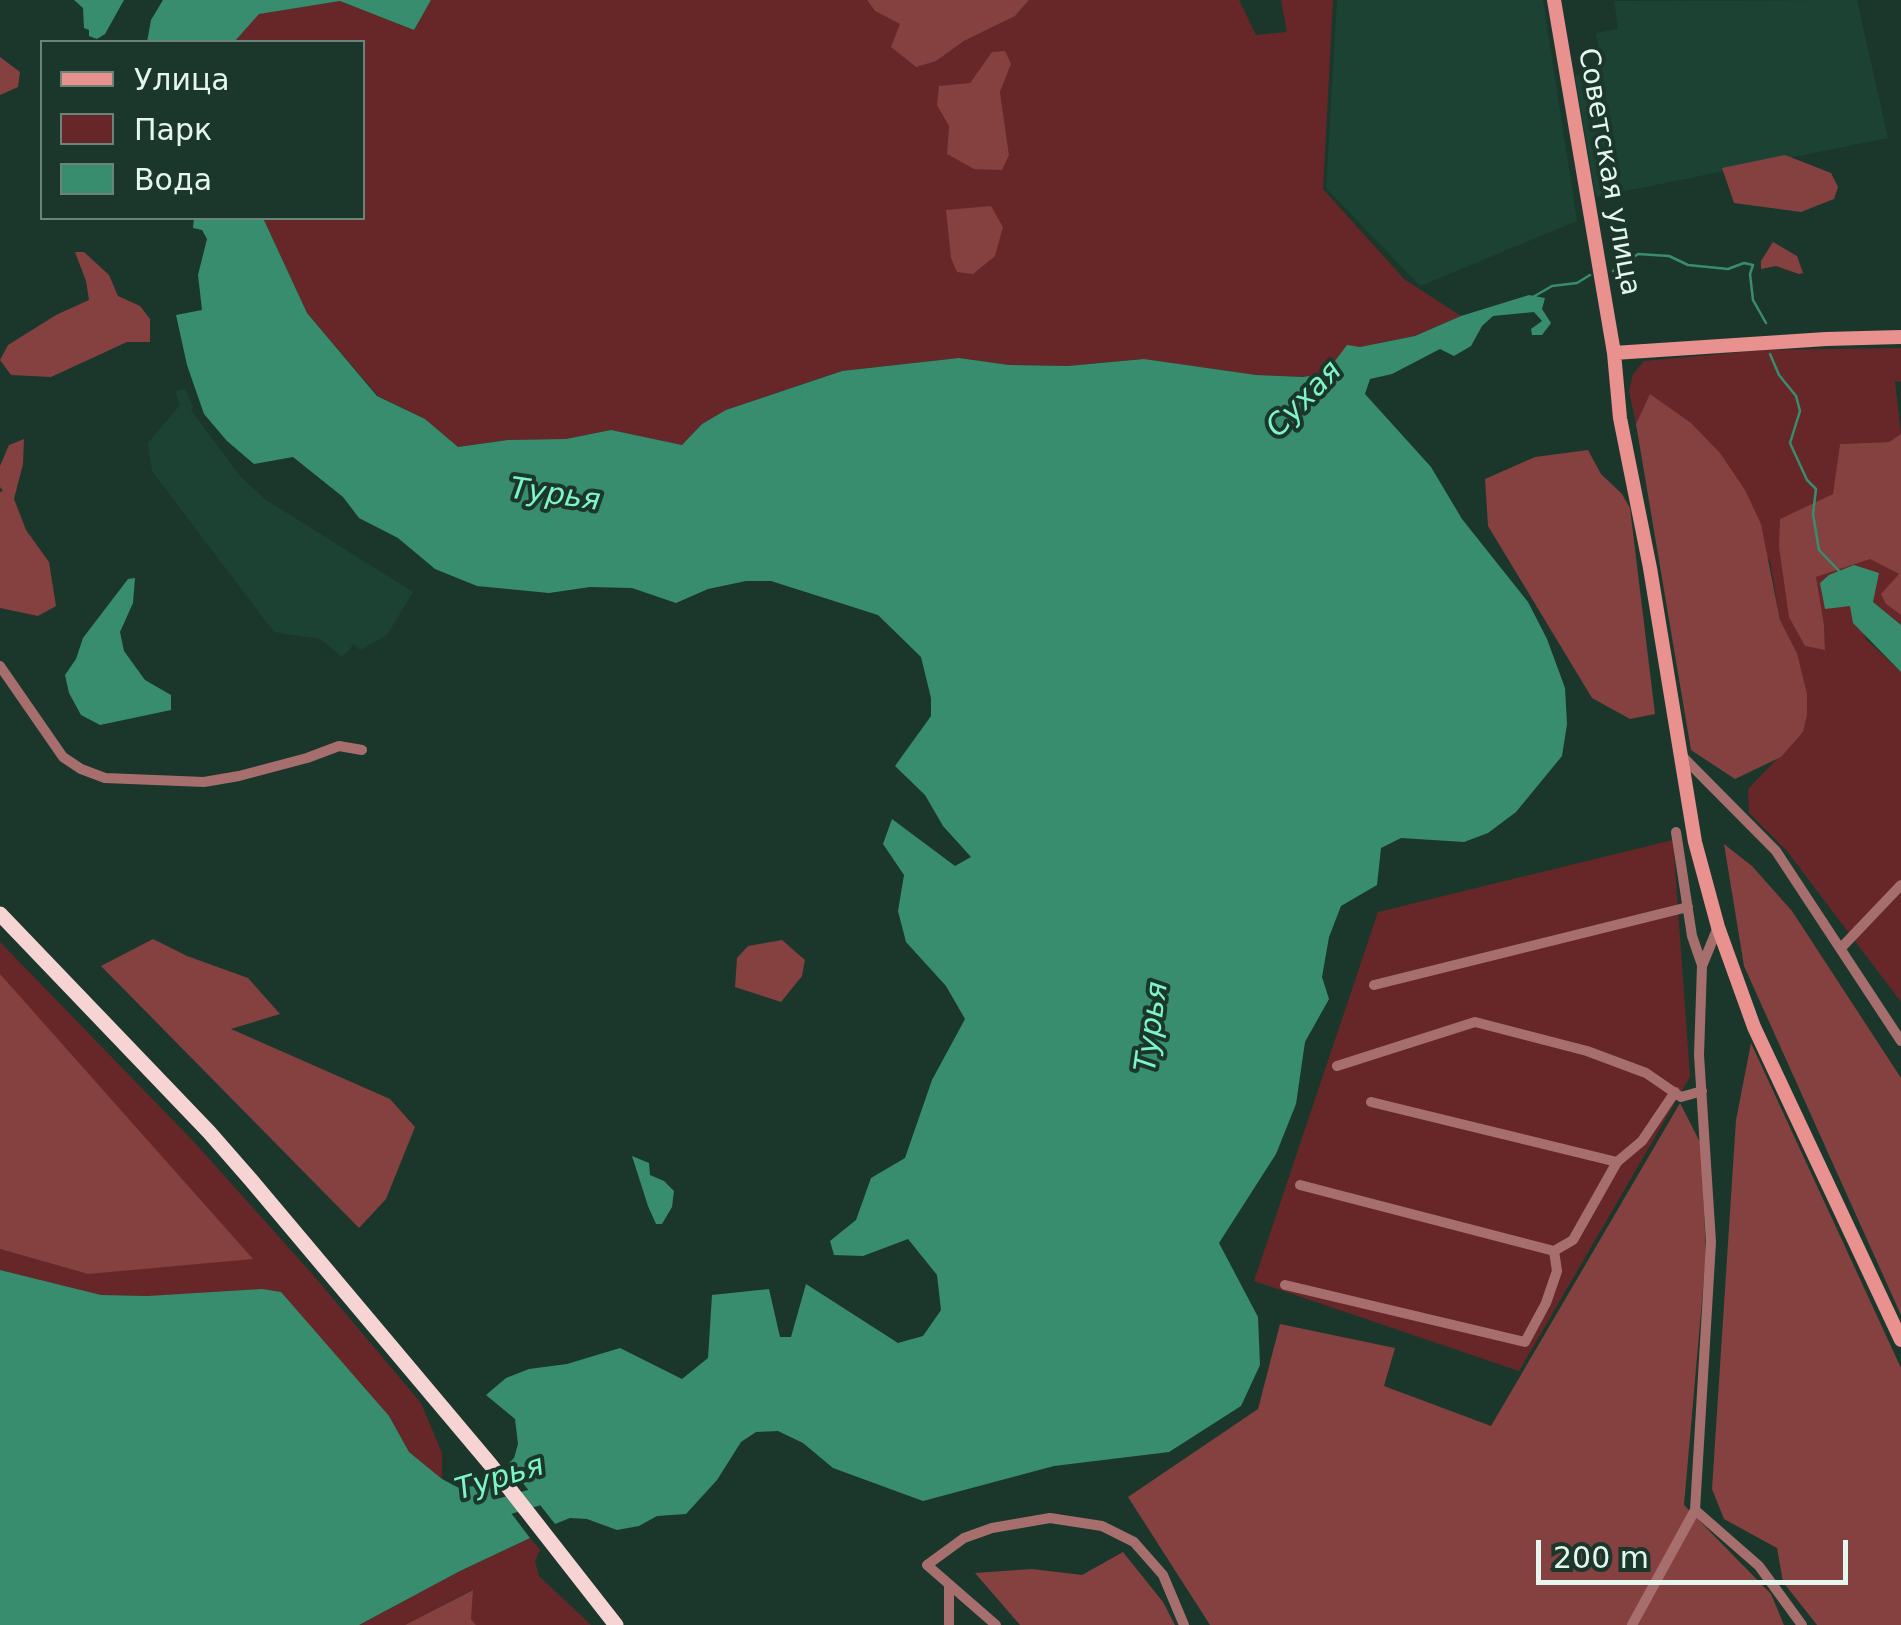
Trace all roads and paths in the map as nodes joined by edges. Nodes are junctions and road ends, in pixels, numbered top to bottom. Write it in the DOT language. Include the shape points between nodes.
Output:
graph roads {
  1 [pos="1554,0"];
  2 [pos="1901,337"];
  3 [pos="1614,353"];
  4 [pos="0,666"];
  5 [pos="362,750"];
  6 [pos="1678,752"];
  7 [pos="1676,832"];
  8 [pos="1901,885"];
  9 [pos="1688,907"];
  10 [pos="0,914"];
  11 [pos="1718,927"];
  12 [pos="1841,948"];
  13 [pos="1702,966"];
  14 [pos="1374,985"];
  15 [pos="1898,1024"];
  16 [pos="1901,1041"];
  17 [pos="1337,1066"];
  18 [pos="1702,1091"];
  19 [pos="1675,1092"];
  20 [pos="1371,1102"];
  21 [pos="1617,1162"];
  22 [pos="1300,1186"];
  23 [pos="1554,1251"];
  24 [pos="1285,1285"];
  25 [pos="1901,1340"];
  26 [pos="1696,1510"];
  27 [pos="949,1584"];
  28 [pos="616,1625"];
  29 [pos="949,1625"];
  30 [pos="996,1625"];
  31 [pos="1184,1625"];
  32 [pos="1632,1625"];
  33 [pos="1802,1625"];
  1 -- 3 [label="main road, Советская улица"];
  2 -- 3 [label="main road"];
  3 -- 6 [label="main road, Советская улица"];
  4 -- 5 [label="street" via="63,758 105,778 204,782 339,746"];
  6 -- 11 [label="main road, Советская улица"];
  6 -- 12 [label="street" via="1776,851"];
  7 -- 9 [label="street"];
  8 -- 12 [label="street"];
  9 -- 13 [label="street"];
  9 -- 14 [label="street"];
  10 -- 28 [label="highway" via="210,1132 490,1464"];
  11 -- 13 [label="street"];
  11 -- 25 [label="main road, Советская улица" via="1754,1027"];
  12 -- 15 [label="street"];
  13 -- 18 [label="street"];
  15 -- 16 [label="street"];
  17 -- 19 [label="street" via="1475,1022 1587,1051"];
  18 -- 19 [label="street" via="1681,1097"];
  18 -- 26 [label="street" via="1711,1242"];
  19 -- 21 [label="street" via="1642,1141"];
  20 -- 21 [label="street"];
  21 -- 23 [label="street" via="1573,1240"];
  22 -- 23 [label="street"];
  23 -- 24 [label="street" via="1557,1271 1525,1342"];
  26 -- 32 [label="street"];
  26 -- 33 [label="street" via="1759,1566"];
  27 -- 29 [label="street"];
  27 -- 30 [label="street"];
  27 -- 31 [label="street" via="927,1565 964,1538 1050,1518 1102,1526 1134,1542 1163,1575"];
}
